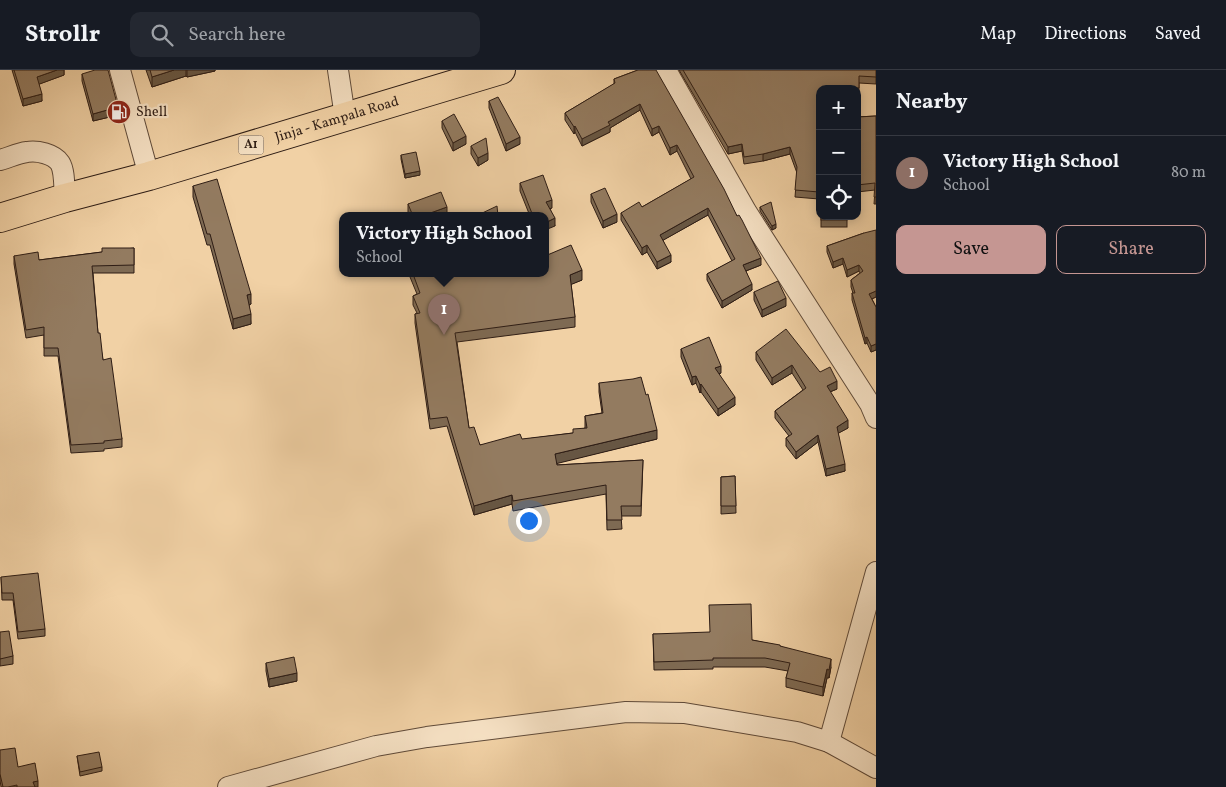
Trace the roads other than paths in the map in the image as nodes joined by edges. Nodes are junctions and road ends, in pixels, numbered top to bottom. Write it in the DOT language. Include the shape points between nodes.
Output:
graph roads {
  1 [pos="120,70"];
  2 [pos="338,70"];
  3 [pos="501,70"];
  4 [pos="666,70"];
  5 [pos="345,118"];
  6 [pos="0,160"];
  7 [pos="149,176"];
  8 [pos="65,198"];
  9 [pos="0,218"];
  10 [pos="876,418"];
  11 [pos="876,572"];
  12 [pos="829,742"];
  13 [pos="876,768"];
  14 [pos="228,787"];
  1 -- 7 [label="street"];
  2 -- 5 [label="street"];
  3 -- 5 [label="highway, Jinja - Kampala Road / A1"];
  4 -- 10 [label="street" via="746,211"];
  5 -- 7 [label="highway, Jinja - Kampala Road / A1"];
  6 -- 8 [label="street" via="27,152 51,155 59,162"];
  7 -- 8 [label="highway, Jinja - Kampala Road / A1"];
  8 -- 9 [label="highway, Jinja - Kampala Road / A1"];
  11 -- 12 [label="street"];
  12 -- 13 [label="street"];
  12 -- 14 [label="street" via="797,732 684,713 626,712 376,746"];
}
